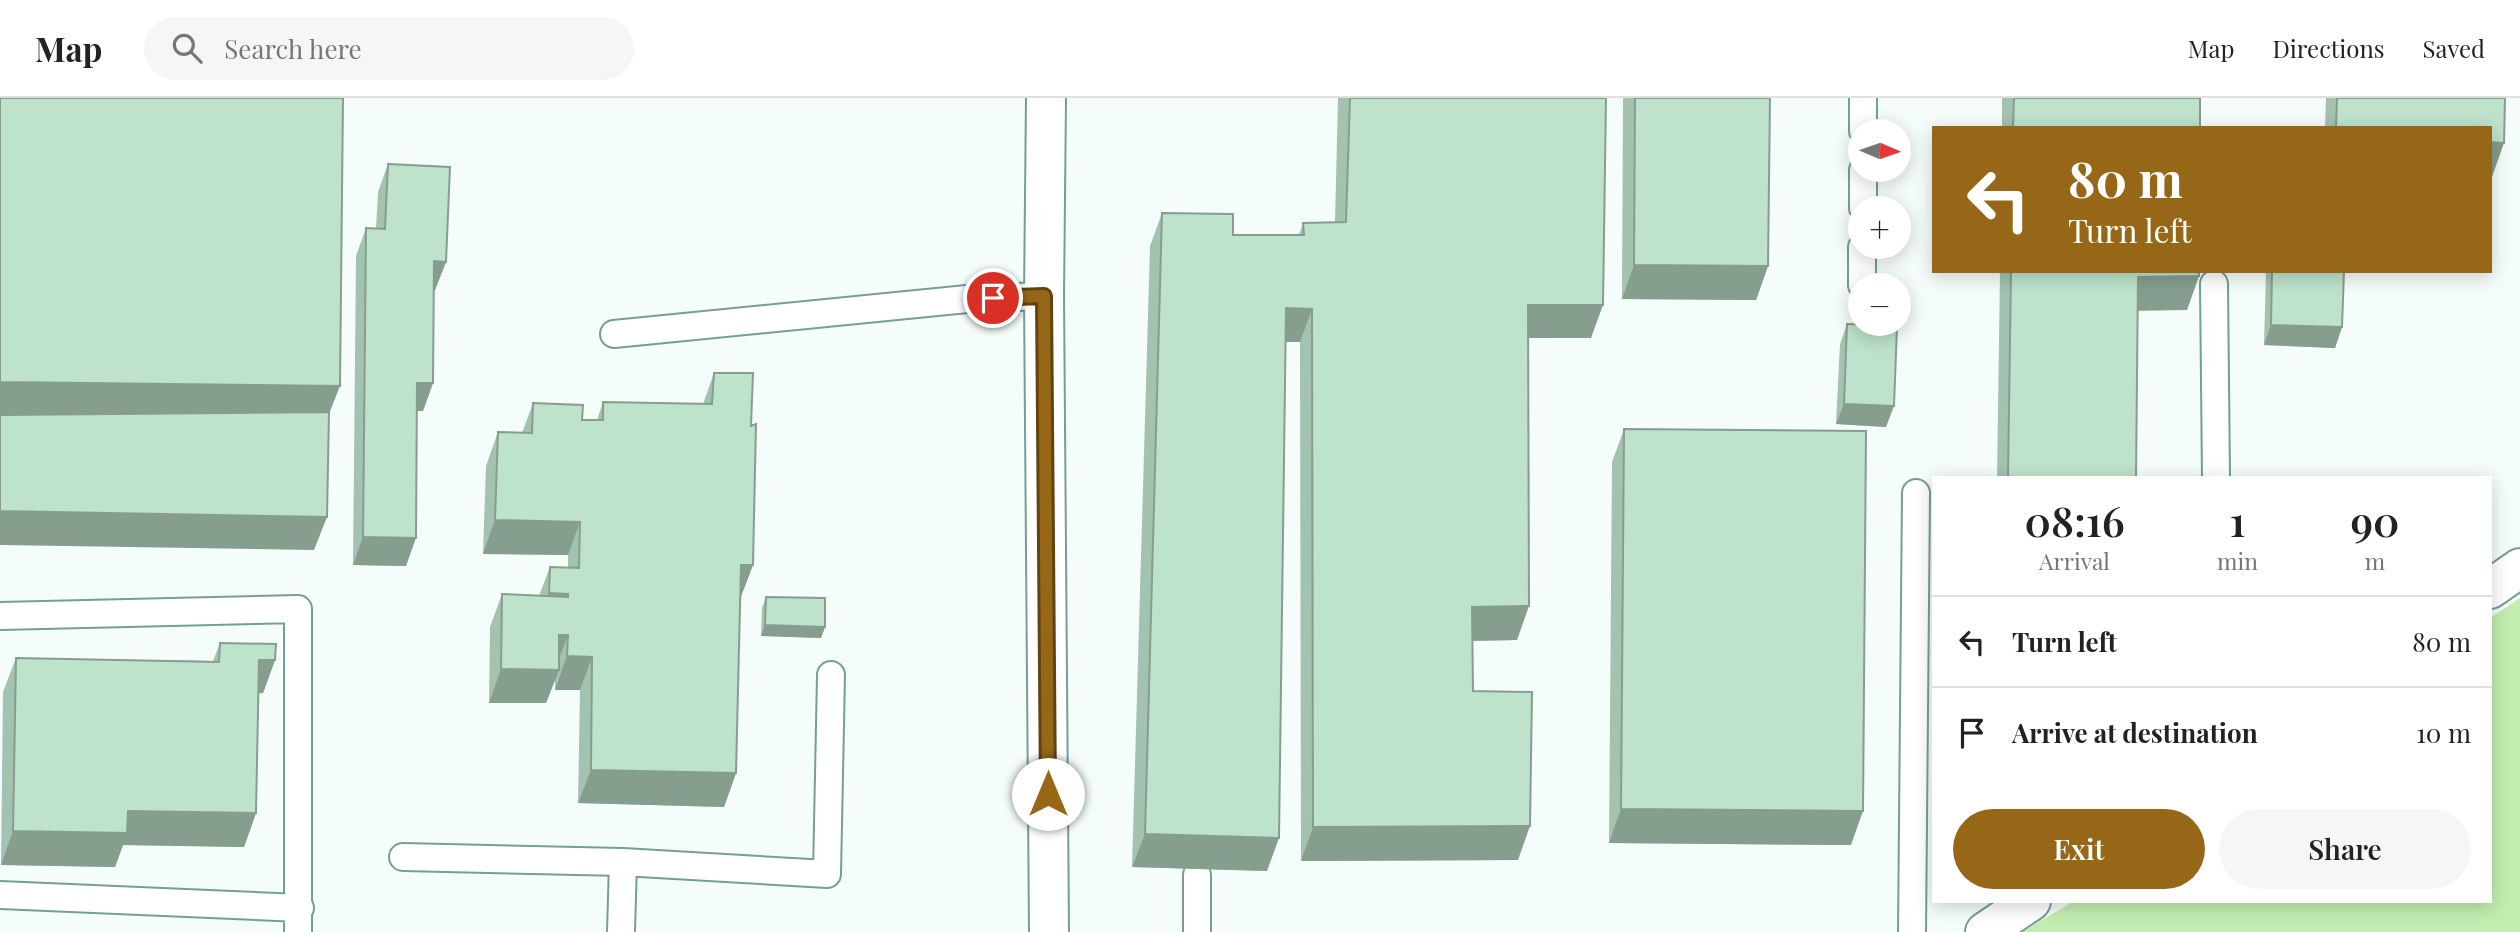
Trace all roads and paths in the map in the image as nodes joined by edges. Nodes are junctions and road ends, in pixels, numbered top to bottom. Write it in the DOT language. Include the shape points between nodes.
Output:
graph roads {
  1 [pos="1046,98"];
  2 [pos="1863,98"];
  3 [pos="1863,119"];
  4 [pos="2214,284"];
  5 [pos="1044,296"];
  6 [pos="614,334"];
  7 [pos="2216,476"];
  8 [pos="1916,493"];
  9 [pos="2520,568"];
  10 [pos="2492,588"];
  11 [pos="0,616"];
  12 [pos="831,675"];
  13 [pos="403,857"];
  14 [pos="623,862"];
  15 [pos="1198,875"];
  16 [pos="0,895"];
  17 [pos="2028,903"];
  18 [pos="299,920"];
  19 [pos="621,932"];
  20 [pos="1049,932"];
  21 [pos="1197,932"];
  22 [pos="1912,932"];
  23 [pos="1985,932"];
  1 -- 5 [label="street"];
  2 -- 3 [label="lane"];
  4 -- 7 [label="lane"];
  5 -- 6 [label="lane" via="967,299"];
  5 -- 20 [label="street"];
  8 -- 22 [label="lane"];
  9 -- 10 [label="street"];
  11 -- 18 [label="lane" via="298,608"];
  12 -- 14 [label="lane" via="827,874"];
  13 -- 14 [label="lane"];
  14 -- 19 [label="lane"];
  15 -- 21 [label="lane"];
  16 -- 18 [label="lane"];
  17 -- 23 [label="street"];
}
